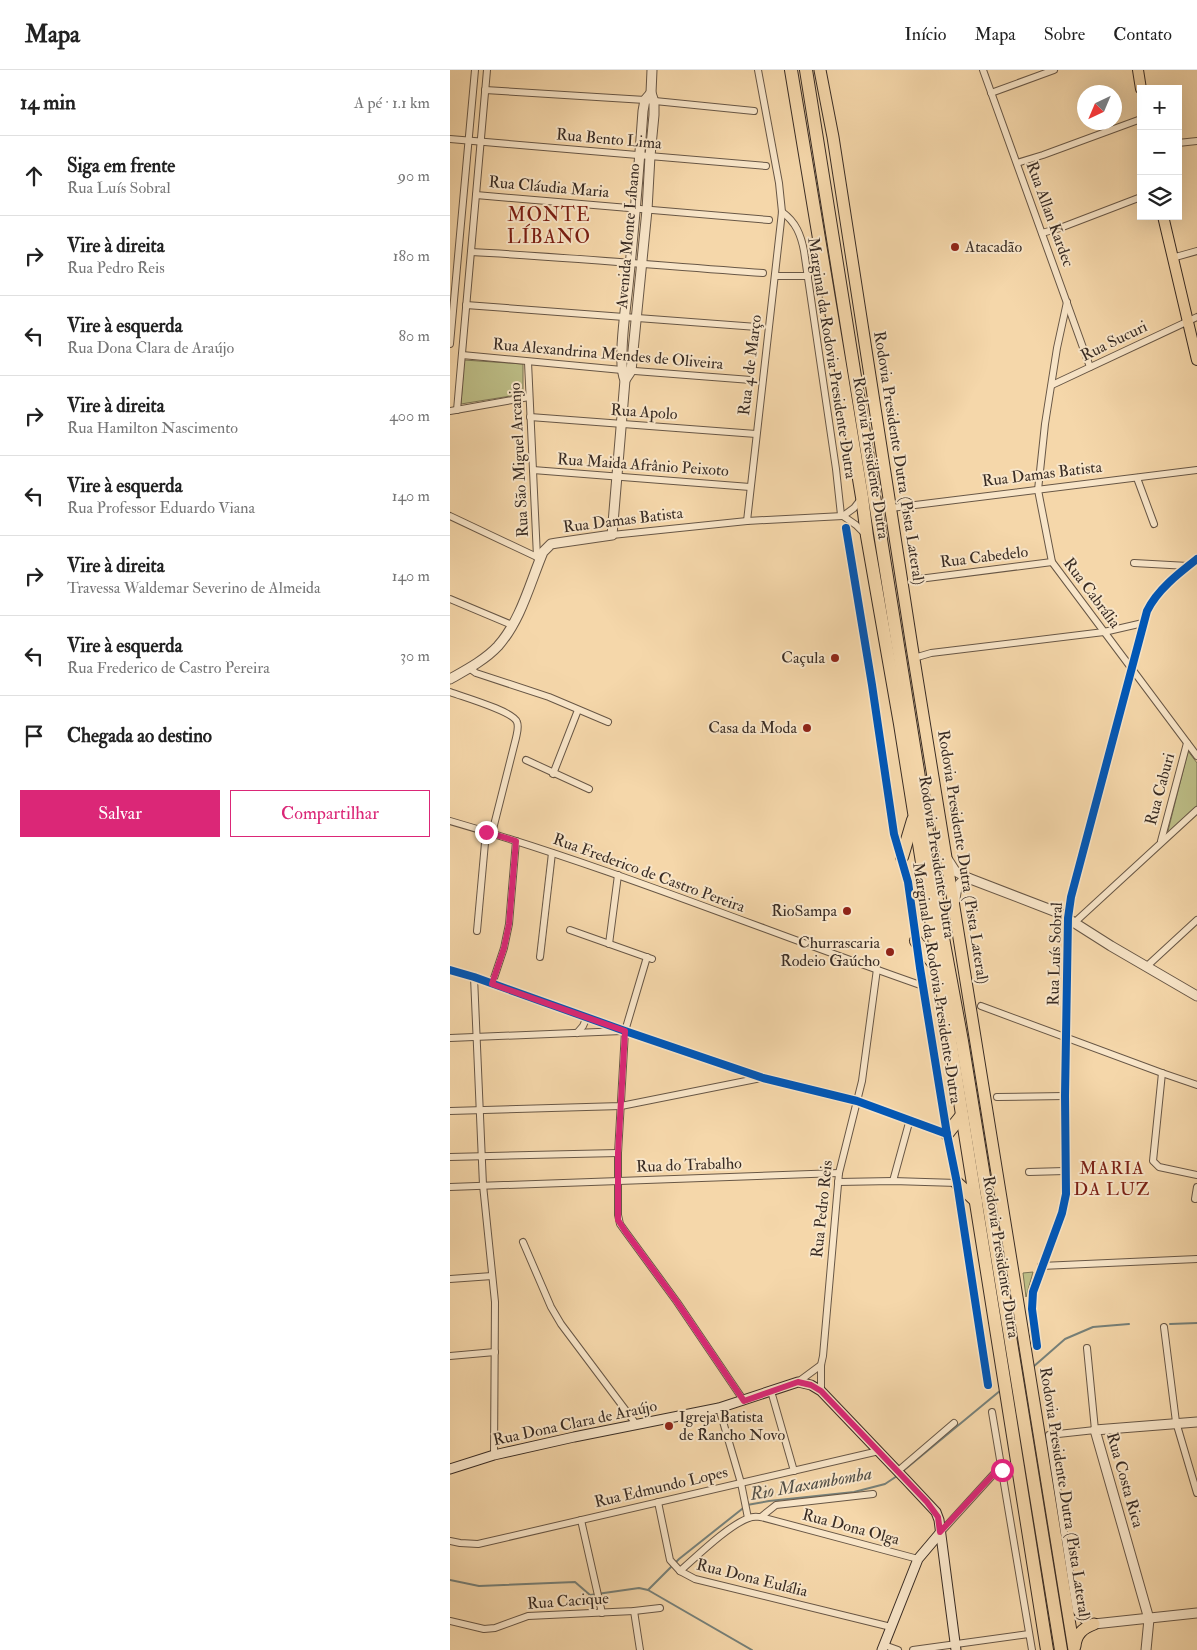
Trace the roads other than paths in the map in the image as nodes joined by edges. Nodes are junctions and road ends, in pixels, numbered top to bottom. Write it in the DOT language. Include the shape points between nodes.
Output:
graph roads {
  1 [pos="475,70"];
  2 [pos="487,70"];
  3 [pos="652,70"];
  4 [pos="758,70"];
  5 [pos="786,70"];
  6 [pos="791,70"];
  7 [pos="806,70"];
  8 [pos="820,70"];
  9 [pos="983,70"];
  10 [pos="1054,70"];
  11 [pos="1138,70"];
  12 [pos="1145,70"];
  13 [pos="1140,85"];
  14 [pos="485,90"];
  15 [pos="991,93"];
  16 [pos="650,98"];
  17 [pos="754,111"];
  18 [pos="799,118"];
  19 [pos="1137,120"];
  20 [pos="450,139"];
  21 [pos="468,141"];
  22 [pos="1197,141"];
  23 [pos="480,142"];
  24 [pos="1182,143"];
  25 [pos="640,155"];
  26 [pos="650,156"];
  27 [pos="1017,163"];
  28 [pos="766,166"];
  29 [pos="476,195"];
  30 [pos="1137,199"];
  31 [pos="635,209"];
  32 [pos="647,210"];
  33 [pos="782,212"];
  34 [pos="769,220"];
  35 [pos="1164,220"];
  36 [pos="1042,233"];
  37 [pos="1197,251"];
  38 [pos="471,252"];
  39 [pos="1172,258"];
  40 [pos="630,263"];
  41 [pos="642,265"];
  42 [pos="763,273"];
  43 [pos="775,276"];
  44 [pos="808,276"];
  45 [pos="1067,302"];
  46 [pos="466,305"];
  47 [pos="625,317"];
  48 [pos="636,318"];
  49 [pos="1192,320"];
  50 [pos="757,327"];
  51 [pos="450,344"];
  52 [pos="462,355"];
  53 [pos="1197,360"];
  54 [pos="528,362"];
  55 [pos="1090,368"];
  56 [pos="626,371"];
  57 [pos="752,380"];
  58 [pos="1052,385"];
  59 [pos="529,397"];
  60 [pos="452,410"];
  61 [pos="530,418"];
  62 [pos="621,424"];
  63 [pos="756,434"];
  64 [pos="533,470"];
  65 [pos="1197,470"];
  66 [pos="617,478"];
  67 [pos="1137,478"];
  68 [pos="750,487"];
  69 [pos="1038,490"];
  70 [pos="862,497"];
  71 [pos="891,508"];
  72 [pos="450,516"];
  73 [pos="842,516"];
  74 [pos="747,521"];
  75 [pos="1154,524"];
  76 [pos="846,528"];
  77 [pos="612,534"];
  78 [pos="867,536"];
  79 [pos="539,558"];
  80 [pos="1197,559"];
  81 [pos="1052,562"];
  82 [pos="1134,563"];
  83 [pos="1188,566"];
  84 [pos="919,579"];
  85 [pos="450,599"];
  86 [pos="1143,623"];
  87 [pos="512,625"];
  88 [pos="1104,632"];
  89 [pos="914,658"];
  90 [pos="468,668"];
  91 [pos="1132,668"];
  92 [pos="450,680"];
  93 [pos="450,692"];
  94 [pos="578,710"];
  95 [pos="608,722"];
  96 [pos="1187,743"];
  97 [pos="1197,756"];
  98 [pos="526,760"];
  99 [pos="553,774"];
  100 [pos="589,789"];
  101 [pos="1197,810"];
  102 [pos="914,818"];
  103 [pos="450,821"];
  104 [pos="489,832"];
  105 [pos="516,841"];
  106 [pos="1161,842"];
  107 [pos="552,853"];
  108 [pos="902,856"];
  109 [pos="946,858"];
  110 [pos="618,875"];
  111 [pos="968,878"];
  112 [pos="955,908"];
  113 [pos="1197,920"];
  114 [pos="1071,921"];
  115 [pos="570,930"];
  116 [pos="477,931"];
  117 [pos="916,941"];
  118 [pos="609,944"];
  119 [pos="540,957"];
  120 [pos="1146,967"];
  121 [pos="877,969"];
  122 [pos="450,970"];
  123 [pos="939,970"];
  124 [pos="474,977"];
  125 [pos="492,984"];
  126 [pos="923,986"];
  127 [pos="1197,996"];
  128 [pos="981,1006"];
  129 [pos="587,1017"];
  130 [pos="625,1031"];
  131 [pos="577,1033"];
  132 [pos="477,1036"];
  133 [pos="450,1038"];
  134 [pos="1066,1038"];
  135 [pos="1162,1073"];
  136 [pos="762,1078"];
  137 [pos="1197,1085"];
  138 [pos="1065,1096"];
  139 [pos="997,1097"];
  140 [pos="857,1101"];
  141 [pos="621,1106"];
  142 [pos="480,1110"];
  143 [pos="450,1111"];
  144 [pos="962,1115"];
  145 [pos="910,1119"];
  146 [pos="947,1134"];
  147 [pos="618,1153"];
  148 [pos="482,1155"];
  149 [pos="450,1157"];
  150 [pos="1065,1171"];
  151 [pos="1029,1172"];
  152 [pos="839,1173"];
  153 [pos="1197,1175"];
  154 [pos="893,1181"];
  155 [pos="618,1182"];
  156 [pos="838,1182"];
  157 [pos="957,1184"];
  158 [pos="483,1185"];
  159 [pos="450,1187"];
  160 [pos="1197,1187"];
  161 [pos="1196,1199"];
  162 [pos="976,1202"];
  163 [pos="523,1242"];
  164 [pos="1197,1259"];
  165 [pos="1041,1266"];
  166 [pos="492,1276"];
  167 [pos="450,1279"];
  168 [pos="1164,1327"];
  169 [pos="1037,1346"];
  170 [pos="1087,1348"];
  171 [pos="495,1352"];
  172 [pos="450,1356"];
  173 [pos="821,1365"];
  174 [pos="798,1382"];
  175 [pos="988,1385"];
  176 [pos="821,1391"];
  177 [pos="771,1392"];
  178 [pos="1013,1397"];
  179 [pos="744,1401"];
  180 [pos="719,1408"];
  181 [pos="992,1412"];
  182 [pos="1176,1422"];
  183 [pos="1197,1422"];
  184 [pos="954,1423"];
  185 [pos="636,1424"];
  186 [pos="1095,1430"];
  187 [pos="878,1451"];
  188 [pos="494,1456"];
  189 [pos="1001,1466"];
  190 [pos="450,1469"];
  191 [pos="794,1471"];
  192 [pos="898,1471"];
  193 [pos="741,1483"];
  194 [pos="1197,1492"];
  195 [pos="873,1494"];
  196 [pos="658,1502"];
  197 [pos="761,1517"];
  198 [pos="748,1518"];
  199 [pos="581,1520"];
  200 [pos="940,1532"];
  201 [pos="450,1541"];
  202 [pos="943,1557"];
  203 [pos="918,1559"];
  204 [pos="679,1570"];
  205 [pos="660,1608"];
  206 [pos="634,1611"];
  207 [pos="602,1613"];
  208 [pos="1197,1613"];
  209 [pos="1149,1618"];
  210 [pos="450,1621"];
  211 [pos="1094,1624"];
  212 [pos="891,1627"];
  213 [pos="1029,1634"];
  214 [pos="883,1647"];
  215 [pos="956,1647"];
  216 [pos="640,1650"];
  217 [pos="898,1650"];
  218 [pos="913,1650"];
  219 [pos="1032,1650"];
  220 [pos="1048,1650"];
  221 [pos="1061,1650"];
  222 [pos="1074,1650"];
  223 [pos="1146,1650"];
  1 -- 21 [label="street"];
  2 -- 14 [label="street"];
  3 -- 16 [label="street, Avenida Monte Líbano"];
  4 -- 33 [label="street, Rua 4 de Março"];
  5 -- 18 [label="highway"];
  6 -- 18 [label="highway, Rodovia Presidente Dutra"];
  7 -- 178 [label="highway, Rodovia Presidente Dutra" via="941,927 1014,1362"];
  8 -- 71 [label="highway, Rodovia Presidente Dutra (Pista Lateral)"];
  9 -- 15 [label="street, Rua Allan Kardec"];
  10 -- 15 [label="street"];
  11 -- 12 [label="street"];
  11 -- 13 [label="main road"];
  14 -- 16 [label="street"];
  14 -- 23 [label="street"];
  15 -- 27 [label="street, Rua Allan Kardec"];
  16 -- 17 [label="street"];
  16 -- 25 [label="street, Avenida Monte Líbano"];
  16 -- 26 [label="street, Avenida Monte Líbano"];
  18 -- 70 [label="highway, Rodovia Presidente Dutra"];
  19 -- 27 [label="street"];
  20 -- 21 [label="street, Rua Bento Lima"];
  21 -- 23 [label="street, Rua Bento Lima"];
  21 -- 51 [label="street"];
  22 -- 24 [label="street"];
  23 -- 25 [label="street, Rua Bento Lima"];
  23 -- 29 [label="street"];
  25 -- 26 [label="street, Rua Bento Lima"];
  25 -- 31 [label="street, Avenida Monte Líbano"];
  26 -- 28 [label="street, Rua Bento Lima"];
  26 -- 32 [label="street, Avenida Monte Líbano"];
  27 -- 36 [label="street, Rua Allan Kardec"];
  29 -- 31 [label="street, Rua Cláudia Maria"];
  29 -- 38 [label="street"];
  30 -- 36 [label="street"];
  31 -- 32 [label="street, Rua Cláudia Maria"];
  31 -- 40 [label="street, Avenida Monte Líbano"];
  32 -- 34 [label="street, Rua Cláudia Maria"];
  32 -- 41 [label="street, Avenida Monte Líbano"];
  33 -- 43 [label="street, Rua 4 de Março"];
  33 -- 44 [label="street, Marginal da Rodovia Presidente Dutra" via="798,231"];
  35 -- 39 [label="main road"];
  36 -- 45 [label="street, Rua Allan Kardec"];
  37 -- 39 [label="street"];
  38 -- 40 [label="street"];
  38 -- 46 [label="street"];
  39 -- 49 [label="main road"];
  40 -- 41 [label="street"];
  40 -- 47 [label="street, Avenida Monte Líbano"];
  41 -- 42 [label="street"];
  41 -- 48 [label="street, Avenida Monte Líbano"];
  43 -- 44 [label="street"];
  43 -- 63 [label="street, Rua 4 de Março"];
  44 -- 73 [label="street, Marginal da Rodovia Presidente Dutra"];
  45 -- 55 [label="street, Rua Allan Kardec"];
  45 -- 58 [label="street, Rua Cabrália"];
  46 -- 47 [label="street"];
  46 -- 52 [label="street"];
  47 -- 48 [label="street"];
  47 -- 56 [label="street, Avenida Monte Líbano"];
  48 -- 50 [label="street"];
  48 -- 56 [label="street, Avenida Monte Líbano"];
  49 -- 53 [label="main road"];
  49 -- 55 [label="street, Rua Sucuri"];
  52 -- 54 [label="street, Rua Alexandrina Mendes de Oliveira"];
  52 -- 60 [label="street"];
  54 -- 56 [label="street, Rua Alexandrina Mendes de Oliveira"];
  54 -- 59 [label="street, Rua São Miguel Arcanjo"];
  55 -- 58 [label="street, Rua Sucuri"];
  56 -- 57 [label="street, Rua Alexandrina Mendes de Oliveira"];
  56 -- 62 [label="street, Avenida Monte Líbano"];
  58 -- 69 [label="street, Rua Cabrália"];
  59 -- 60 [label="street"];
  59 -- 61 [label="street, Rua São Miguel Arcanjo"];
  61 -- 62 [label="street, Rua Apolo"];
  61 -- 64 [label="street, Rua São Miguel Arcanjo"];
  62 -- 63 [label="street, Rua Apolo"];
  62 -- 66 [label="street, Avenida Monte Líbano"];
  63 -- 68 [label="street, Rua 4 de Março"];
  64 -- 66 [label="street, Rua Maida Afrânio Peixoto"];
  64 -- 79 [label="street, Rua São Miguel Arcanjo"];
  65 -- 67 [label="street, Rua Damas Batista"];
  66 -- 68 [label="street, Rua Maida Afrânio Peixoto"];
  66 -- 77 [label="street, Avenida Monte Líbano"];
  67 -- 69 [label="street, Rua Damas Batista"];
  67 -- 75 [label="street"];
  68 -- 74 [label="street, Rua 4 de Março"];
  69 -- 71 [label="street, Rua Damas Batista"];
  69 -- 81 [label="street, Rua Cabrália"];
  70 -- 73 [label="street"];
  70 -- 78 [label="highway, Rodovia Presidente Dutra"];
  71 -- 89 [label="highway, Rodovia Presidente Dutra (Pista Lateral)"];
  72 -- 79 [label="street"];
  73 -- 74 [label="street, Rua Damas Batista"];
  73 -- 78 [label="street"];
  74 -- 77 [label="street, Rua Damas Batista"];
  76 -- 108 [label="street, Marginal da Rodovia Presidente Dutra" via="894,834"];
  77 -- 79 [label="street, Rua Damas Batista" via="551,544"];
  78 -- 102 [label="highway, Rodovia Presidente Dutra"];
  79 -- 87 [label="street, Rua Damas Batista"];
  80 -- 83 [label="street, Rua Luís Sobral"];
  81 -- 84 [label="street, Rua Cabedelo"];
  81 -- 88 [label="street, Rua Cabrália"];
  82 -- 83 [label="street"];
  83 -- 86 [label="street, Rua Luís Sobral" via="1151,603"];
  85 -- 87 [label="street"];
  86 -- 88 [label="street"];
  86 -- 91 [label="street, Rua Luís Sobral"];
  87 -- 90 [label="street, Rua Damas Batista" via="497,647"];
  88 -- 89 [label="street" via="931,652"];
  88 -- 91 [label="street, Rua Cabrália"];
  89 -- 109 [label="highway, Rodovia Presidente Dutra (Pista Lateral)"];
  90 -- 92 [label="street, Rua Damas Batista"];
  90 -- 94 [label="street"];
  91 -- 96 [label="street, Rua Cabrália"];
  91 -- 114 [label="street, Rua Luís Sobral" via="1071,897"];
  93 -- 104 [label="street" via="508,713 517,721 516,738"];
  94 -- 95 [label="street"];
  94 -- 99 [label="street"];
  96 -- 97 [label="street, Rua Cabrália"];
  96 -- 106 [label="street, Rua Caburi"];
  98 -- 99 [label="street"];
  99 -- 100 [label="street"];
  101 -- 106 [label="street"];
  102 -- 108 [label="highway"];
  102 -- 123 [label="highway, Rodovia Presidente Dutra"];
  103 -- 104 [label="street, Rua Frederico de Castro Pereira"];
  104 -- 105 [label="street, Rua Frederico de Castro Pereira"];
  104 -- 116 [label="street"];
  105 -- 107 [label="street, Rua Frederico de Castro Pereira"];
  105 -- 125 [label="street" via="509,924"];
  106 -- 114 [label="street"];
  107 -- 110 [label="street, Rua Frederico de Castro Pereira"];
  107 -- 119 [label="street"];
  108 -- 117 [label="street, Marginal da Rodovia Presidente Dutra"];
  109 -- 111 [label="street" via="955,871"];
  109 -- 112 [label="highway, Rodovia Presidente Dutra (Pista Lateral)"];
  110 -- 118 [label="street"];
  110 -- 121 [label="street, Rua Frederico de Castro Pereira"];
  111 -- 112 [label="street" via="958,887"];
  111 -- 114 [label="street" via="1055,911"];
  112 -- 222 [label="highway, Rodovia Presidente Dutra (Pista Lateral)"];
  113 -- 120 [label="street"];
  114 -- 120 [label="street"];
  114 -- 134 [label="street, Rua Luís Sobral"];
  115 -- 118 [label="street"];
  117 -- 123 [label="highway"];
  117 -- 126 [label="street, Marginal da Rodovia Presidente Dutra"];
  118 -- 130 [label="street" via="649,958"];
  120 -- 127 [label="street"];
  121 -- 126 [label="street, Rua Frederico de Castro Pereira"];
  121 -- 140 [label="street, Rua Pedro Reis"];
  122 -- 124 [label="street"];
  123 -- 144 [label="highway, Rodovia Presidente Dutra"];
  124 -- 125 [label="street"];
  124 -- 132 [label="street"];
  125 -- 129 [label="street"];
  126 -- 146 [label="street, Marginal da Rodovia Presidente Dutra"];
  128 -- 134 [label="street"];
  129 -- 130 [label="street"];
  129 -- 131 [label="street"];
  130 -- 131 [label="street"];
  130 -- 136 [label="street"];
  130 -- 141 [label="street"];
  131 -- 132 [label="street"];
  132 -- 133 [label="street"];
  132 -- 142 [label="street"];
  134 -- 135 [label="street"];
  134 -- 138 [label="street, Rua Luís Sobral"];
  135 -- 137 [label="street"];
  135 -- 153 [label="street" via="1153,1161 1159,1167"];
  136 -- 140 [label="street"];
  136 -- 141 [label="street"];
  138 -- 139 [label="street"];
  138 -- 150 [label="street, Rua Luís Sobral"];
  140 -- 145 [label="street"];
  140 -- 152 [label="street, Rua Pedro Reis"];
  141 -- 142 [label="street"];
  141 -- 147 [label="street"];
  142 -- 143 [label="street"];
  142 -- 148 [label="street"];
  144 -- 146 [label="highway"];
  144 -- 162 [label="highway, Rodovia Presidente Dutra"];
  145 -- 146 [label="street"];
  145 -- 154 [label="street"];
  146 -- 157 [label="street, Marginal da Rodovia Presidente Dutra"];
  147 -- 148 [label="street"];
  147 -- 155 [label="street"];
  148 -- 149 [label="street"];
  148 -- 158 [label="street"];
  150 -- 151 [label="street"];
  150 -- 165 [label="street, Rua Luís Sobral" via="1064,1206"];
  152 -- 155 [label="street, Rua do Trabalho"];
  152 -- 156 [label="street, Rua Pedro Reis"];
  154 -- 156 [label="street"];
  154 -- 157 [label="street"];
  155 -- 158 [label="street, Rua do Trabalho"];
  155 -- 179 [label="street" via="620,1224"];
  156 -- 173 [label="street, Rua Pedro Reis"];
  157 -- 162 [label="highway"];
  157 -- 175 [label="street, Marginal da Rodovia Presidente Dutra"];
  158 -- 159 [label="street, Rua do Trabalho"];
  158 -- 166 [label="street"];
  160 -- 161 [label="street"];
  162 -- 178 [label="highway, Rodovia Presidente Dutra" via="1004,1373"];
  163 -- 185 [label="street" via="561,1324"];
  164 -- 165 [label="street"];
  165 -- 169 [label="street, Rua Luís Sobral" via="1031,1302"];
  166 -- 167 [label="street"];
  166 -- 171 [label="street"];
  168 -- 182 [label="street"];
  170 -- 186 [label="street, Rua Costa Rica"];
  171 -- 172 [label="street"];
  171 -- 188 [label="street"];
  173 -- 174 [label="street"];
  173 -- 176 [label="street, Rua Pedro Reis"];
  174 -- 176 [label="street"];
  174 -- 177 [label="street, Rua Dona Clara de Araújo"];
  176 -- 187 [label="street"];
  177 -- 179 [label="street, Rua Dona Clara de Araújo"];
  177 -- 191 [label="street"];
  178 -- 220 [label="highway, Rodovia Presidente Dutra"];
  178 -- 221 [label="highway, Rodovia Presidente Dutra"];
  179 -- 180 [label="street, Rua Dona Clara de Araújo"];
  180 -- 185 [label="street, Rua Dona Clara de Araújo"];
  180 -- 193 [label="street"];
  181 -- 189 [label="street"];
  182 -- 183 [label="street"];
  182 -- 186 [label="street"];
  182 -- 194 [label="street"];
  184 -- 192 [label="street"];
  185 -- 188 [label="street, Rua Dona Clara de Araújo"];
  186 -- 209 [label="street, Rua Costa Rica"];
  186 -- 211 [label="street" via="1049,1435 1076,1611 1085,1622"];
  187 -- 191 [label="street, Rua Edmundo Lopes"];
  187 -- 192 [label="street"];
  188 -- 190 [label="street, Rua Dona Clara de Araújo"];
  189 -- 200 [label="street"];
  189 -- 213 [label="street"];
  191 -- 193 [label="street, Rua Edmundo Lopes"];
  192 -- 200 [label="street" via="936,1512"];
  193 -- 196 [label="street, Rua Edmundo Lopes"];
  193 -- 198 [label="street"];
  195 -- 197 [label="street" via="776,1505"];
  196 -- 199 [label="street, Rua Edmundo Lopes"];
  196 -- 204 [label="street, Rua Dona Eulália" via="670,1560"];
  197 -- 198 [label="street, Rua Dona Olga"];
  197 -- 203 [label="street, Rua Dona Olga"];
  198 -- 204 [label="street"];
  199 -- 201 [label="street, Rua Edmundo Lopes" via="478,1544"];
  199 -- 207 [label="street"];
  200 -- 202 [label="street"];
  200 -- 203 [label="street"];
  202 -- 203 [label="street" via="933,1552"];
  202 -- 215 [label="street"];
  203 -- 212 [label="street"];
  204 -- 212 [label="street, Rua Dona Eulália" via="695,1579"];
  205 -- 206 [label="street, Rua Cacique"];
  206 -- 207 [label="street, Rua Cacique"];
  206 -- 216 [label="street"];
  207 -- 210 [label="street, Rua Cacique" via="528,1616 484,1629"];
  208 -- 209 [label="street"];
  209 -- 211 [label="street"];
  209 -- 223 [label="street"];
  211 -- 222 [label="highway" via="1078,1634"];
  212 -- 214 [label="street"];
  213 -- 215 [label="street"];
  213 -- 219 [label="street"];
  214 -- 217 [label="street"];
  215 -- 218 [label="street"];
}
